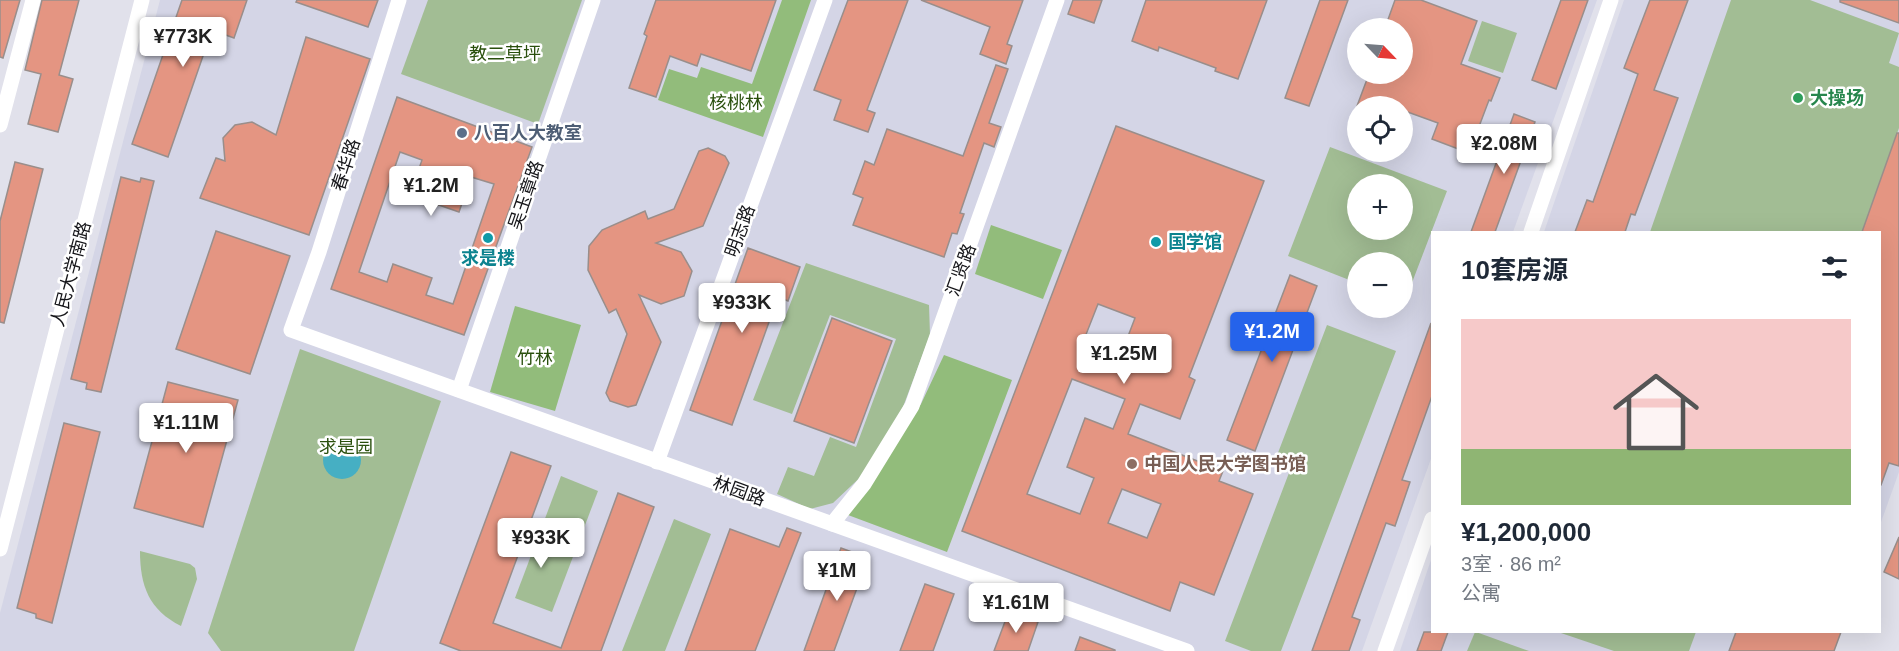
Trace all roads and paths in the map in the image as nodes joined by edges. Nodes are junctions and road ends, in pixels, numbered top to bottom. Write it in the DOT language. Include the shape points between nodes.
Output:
graph roads {
  1 [pos="33,0"];
  2 [pos="142,0"];
  3 [pos="399,0"];
  4 [pos="593,0"];
  5 [pos="825,0"];
  6 [pos="1057,0"];
  7 [pos="1611,0"];
  8 [pos="0,125"];
  9 [pos="1531,231"];
  10 [pos="291,330"];
  11 [pos="459,390"];
  12 [pos="657,462"];
  13 [pos="1431,522"];
  14 [pos="832,524"];
  15 [pos="0,549"];
  16 [pos="1187,651"];
  17 [pos="1385,651"];
  1 -- 8 [label="street"];
  2 -- 15 [label="street, 人民大学南路"];
  3 -- 10 [label="street, 春华路"];
  4 -- 11 [label="street, 吴玉章路"];
  5 -- 12 [label="street, 明志路"];
  6 -- 14 [label="street, 汇贤路" via="912,406 864,484"];
  7 -- 9 [label="street"];
  10 -- 11 [label="street, 林园路"];
  11 -- 12 [label="street, 林园路"];
  12 -- 14 [label="street, 林园路"];
  13 -- 17 [label="street"];
  14 -- 16 [label="street, 林园路"];
}
